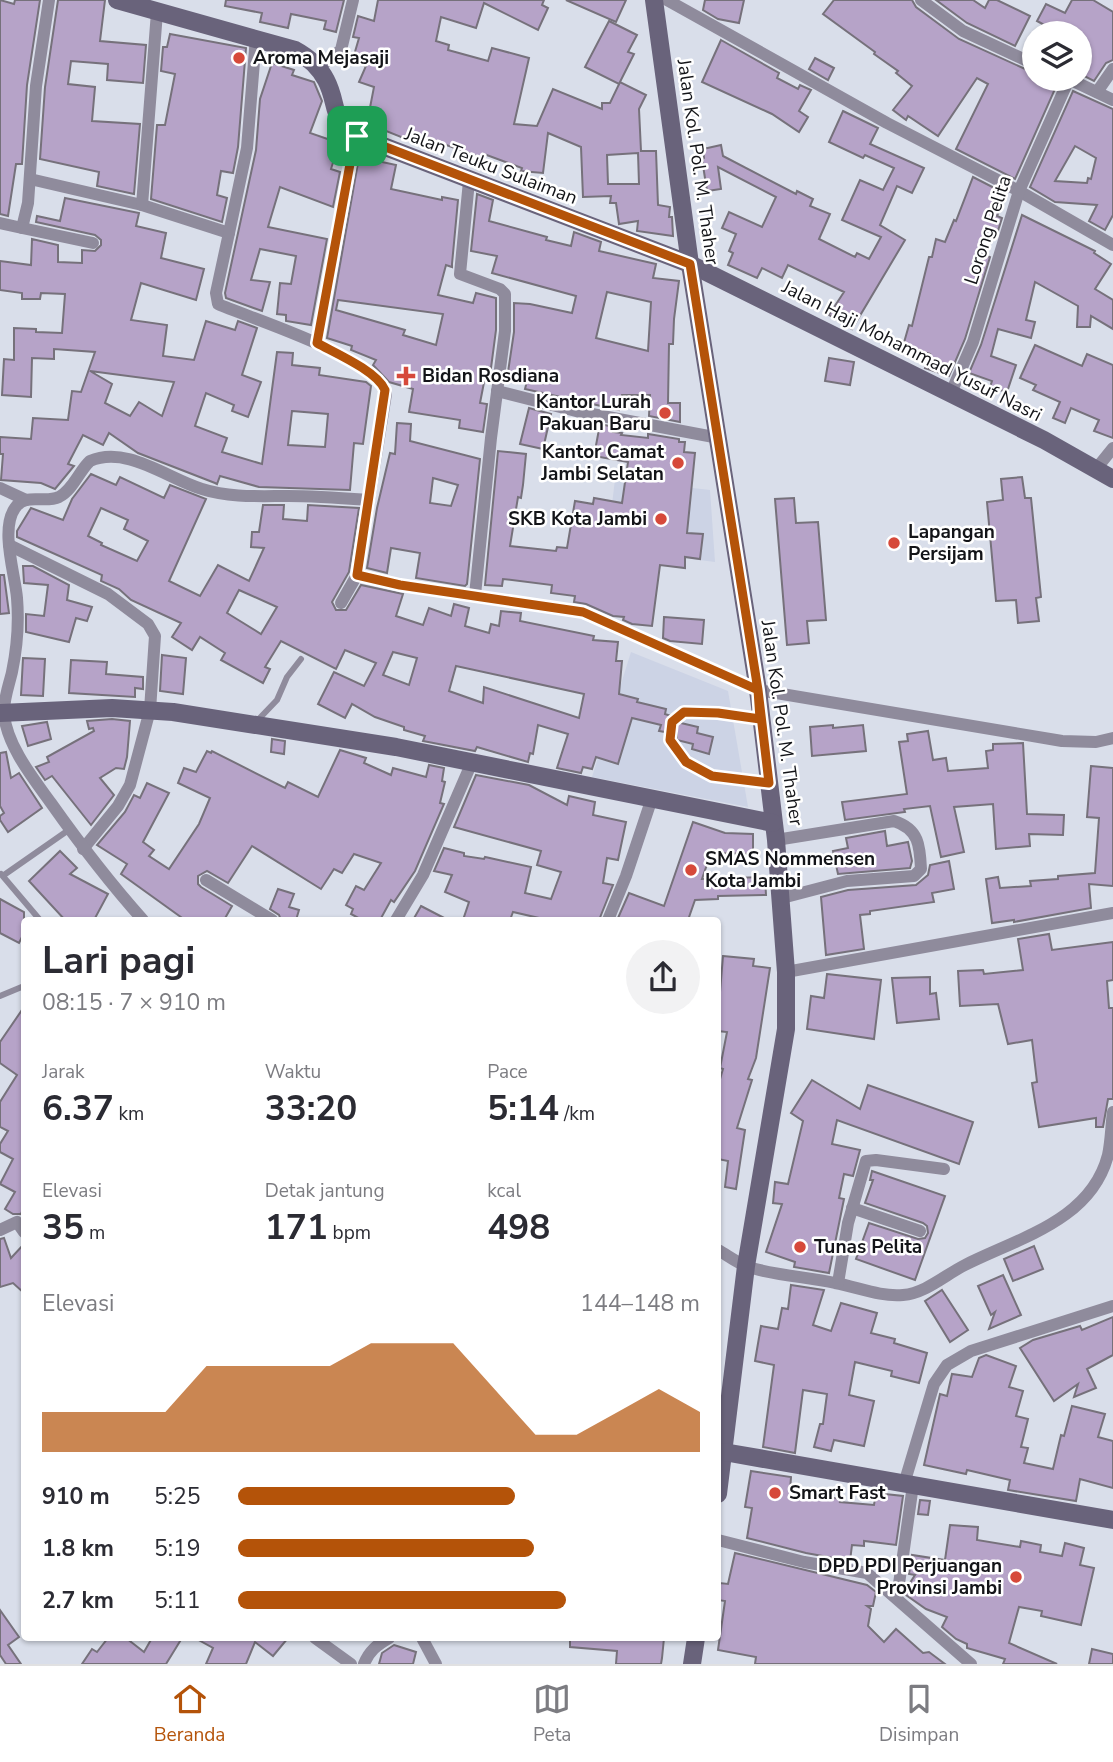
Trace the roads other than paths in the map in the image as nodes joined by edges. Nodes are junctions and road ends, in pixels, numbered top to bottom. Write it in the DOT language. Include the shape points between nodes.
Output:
graph roads {
  1 [pos="49,0"];
  2 [pos="117,0"];
  3 [pos="353,0"];
  4 [pos="654,0"];
  5 [pos="667,0"];
  6 [pos="921,0"];
  7 [pos="158,12"];
  8 [pos="256,37"];
  9 [pos="1022,58"];
  10 [pos="318,68"];
  11 [pos="1113,69"];
  12 [pos="1092,90"];
  13 [pos="1064,91"];
  14 [pos="1097,92"];
  15 [pos="1113,100"];
  16 [pos="349,131"];
  17 [pos="30,179"];
  18 [pos="469,181"];
  19 [pos="1019,191"];
  20 [pos="142,205"];
  21 [pos="0,223"];
  22 [pos="22,228"];
  23 [pos="229,233"];
  24 [pos="93,243"];
  25 [pos="1113,245"];
  26 [pos="690,264"];
  27 [pos="317,343"];
  28 [pos="497,391"];
  29 [pos="950,395"];
  30 [pos="719,438"];
  31 [pos="1113,448"];
  32 [pos="1096,469"];
  33 [pos="1113,478"];
  34 [pos="0,488"];
  35 [pos="26,500"];
  36 [pos="369,500"];
  37 [pos="5,530"];
  38 [pos="9,545"];
  39 [pos="357,575"];
  40 [pos="475,595"];
  41 [pos="341,603"];
  42 [pos="301,659"];
  43 [pos="758,690"];
  44 [pos="150,710"];
  45 [pos="2,713"];
  46 [pos="760,719"];
  47 [pos="255,724"];
  48 [pos="1113,738"];
  49 [pos="472,762"];
  50 [pos="769,783"];
  51 [pos="652,798"];
  52 [pos="70,829"];
  53 [pos="775,831"];
  54 [pos="83,849"];
  55 [pos="2,875"];
  56 [pos="206,880"];
  57 [pos="782,898"];
  58 [pos="1113,913"];
  59 [pos="37,917"];
  60 [pos="140,917"];
  61 [pos="267,917"];
  62 [pos="398,917"];
  63 [pos="609,917"];
  64 [pos="786,972"];
  65 [pos="21,987"];
  66 [pos="0,996"];
  67 [pos="1112,1112"];
  68 [pos="944,1169"];
  69 [pos="852,1209"];
  70 [pos="21,1228"];
  71 [pos="0,1230"];
  72 [pos="920,1231"];
  73 [pos="721,1253"];
  74 [pos="746,1266"];
  75 [pos="838,1283"];
  76 [pos="1113,1306"];
  77 [pos="724,1452"];
  78 [pos="721,1473"];
  79 [pos="908,1485"];
  80 [pos="1113,1520"];
  81 [pos="721,1541"];
  82 [pos="897,1598"];
  83 [pos="319,1641"];
  84 [pos="384,1641"];
  85 [pos="424,1641"];
  86 [pos="696,1641"];
  87 [pos="351,1664"];
  88 [pos="364,1664"];
  89 [pos="436,1664"];
  90 [pos="692,1664"];
  91 [pos="971,1664"];
  1 -- 17 [label="street" via="36,86"];
  2 -- 7 [label="street"];
  3 -- 10 [label="street" via="341,50"];
  4 -- 26 [label="street, Jalan Kol. Pol. M. Thaher"];
  5 -- 19 [label="street" via="887,124"];
  6 -- 9 [label="street" via="963,31"];
  7 -- 8 [label="street"];
  7 -- 20 [label="street"];
  8 -- 10 [label="street" via="295,50"];
  8 -- 23 [label="street" via="247,148"];
  10 -- 16 [label="street" via="340,122"];
  11 -- 14 [label="street"];
  12 -- 14 [label="street"];
  13 -- 19 [label="street, Lorong Pelita"];
  14 -- 15 [label="street"];
  16 -- 18 [label="street, Jalan Teuku Sulaiman"];
  16 -- 27 [label="street" via="350,164"];
  17 -- 20 [label="street"];
  17 -- 22 [label="street"];
  18 -- 26 [label="street, Jalan Teuku Sulaiman"];
  18 -- 28 [label="street" via="458,269 462,276 505,294"];
  19 -- 25 [label="street"];
  19 -- 29 [label="street, Lorong Pelita" via="973,342"];
  20 -- 23 [label="street"];
  21 -- 22 [label="street"];
  22 -- 24 [label="street"];
  23 -- 27 [label="street" via="216,293 218,304"];
  26 -- 29 [label="street, Jalan Haji Mohammad Yusuf Nasri"];
  26 -- 30 [label="street, Jalan Kol. Pol. M. Thaher"];
  27 -- 36 [label="street" via="357,365 385,390"];
  28 -- 30 [label="street"];
  28 -- 40 [label="street"];
  29 -- 32 [label="street, Jalan Haji Mohammad Yusuf Nasri"];
  30 -- 43 [label="street, Jalan Kol. Pol. M. Thaher"];
  31 -- 32 [label="street"];
  32 -- 33 [label="street, Jalan Haji Mohammad Yusuf Nasri"];
  34 -- 35 [label="street"];
  35 -- 36 [label="street" via="58,498 90,461 113,457 215,493"];
  35 -- 37 [label="street" via="15,508"];
  36 -- 39 [label="street"];
  37 -- 38 [label="street"];
  38 -- 44 [label="street" via="108,594 148,624 156,641"];
  38 -- 45 [label="street" via="18,615"];
  39 -- 40 [label="street"];
  39 -- 41 [label="street"];
  40 -- 43 [label="street" via="597,617"];
  42 -- 47 [label="lane" via="277,700"];
  43 -- 46 [label="street, Jalan Kol. Pol. M. Thaher"];
  43 -- 48 [label="street" via="1062,741"];
  44 -- 45 [label="street"];
  44 -- 47 [label="street"];
  44 -- 54 [label="street" via="125,795"];
  45 -- 52 [label="street" via="18,755"];
  46 -- 50 [label="street, Jalan Kol. Pol. M. Thaher"];
  46 -- 50 [label="lane" via="684,712 672,722 670,740 686,762 712,776"];
  47 -- 49 [label="street"];
  49 -- 51 [label="street"];
  49 -- 62 [label="street" via="423,875"];
  50 -- 53 [label="street, Jalan Kol. Pol. M. Thaher"];
  51 -- 53 [label="street"];
  51 -- 63 [label="street"];
  52 -- 54 [label="street"];
  52 -- 55 [label="lane"];
  53 -- 57 [label="street, Jalan Kol. Pol. M. Thaher"];
  53 -- 57 [label="street" via="894,821 906,825 920,844 921,869 914,876 847,881"];
  54 -- 60 [label="street"];
  55 -- 59 [label="lane"];
  56 -- 61 [label="street"];
  57 -- 64 [label="street, Jalan Kol. Pol. M. Thaher"];
  58 -- 64 [label="street"];
  64 -- 74 [label="street, Jalan Kol. Pol. M. Thaher" via="786,1029"];
  65 -- 66 [label="lane"];
  67 -- 75 [label="street" via="1104,1167 1085,1197 1055,1222 910,1294 888,1296"];
  68 -- 69 [label="street" via="869,1160"];
  69 -- 72 [label="street"];
  69 -- 75 [label="street"];
  70 -- 71 [label="street" via="17,1222"];
  73 -- 74 [label="street"];
  74 -- 75 [label="street"];
  74 -- 77 [label="street, Jalan Kol. Pol. M. Thaher"];
  76 -- 79 [label="street" via="971,1351 947,1365 934,1384"];
  77 -- 78 [label="street, Jalan Kol. Pol. M. Thaher"];
  77 -- 79 [label="street"];
  79 -- 80 [label="street"];
  79 -- 82 [label="street"];
  81 -- 82 [label="street" via="804,1562 860,1570"];
  82 -- 91 [label="street"];
  83 -- 87 [label="street"];
  84 -- 88 [label="street" via="374,1647"];
  85 -- 89 [label="street"];
  86 -- 90 [label="street"];
}
